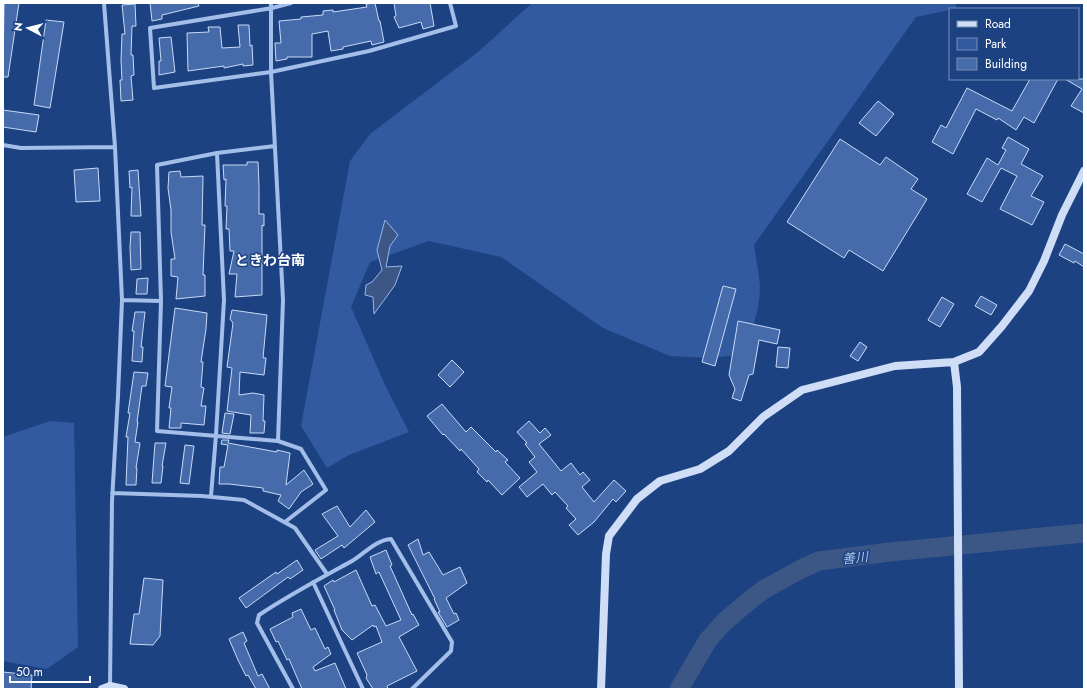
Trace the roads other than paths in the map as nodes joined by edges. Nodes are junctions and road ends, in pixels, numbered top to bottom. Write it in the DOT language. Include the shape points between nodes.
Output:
graph roads {
  1 [pos="104,3"];
  2 [pos="291,3"];
  3 [pos="450,3"];
  4 [pos="272,5"];
  5 [pos="271,72"];
  6 [pos="3,145"];
  7 [pos="115,146"];
  8 [pos="275,146"];
  9 [pos="217,153"];
  10 [pos="1084,171"];
  11 [pos="122,300"];
  12 [pos="161,301"];
  13 [pos="954,362"];
  14 [pos="216,435"];
  15 [pos="278,441"];
  16 [pos="112,493"];
  17 [pos="211,496"];
  18 [pos="285,522"];
  19 [pos="327,574"];
  20 [pos="313,582"];
  21 [pos="106,688"];
  22 [pos="290,688"];
  23 [pos="124,689"];
  24 [pos="363,689"];
  25 [pos="412,689"];
  26 [pos="601,689"];
  27 [pos="959,689"];
  1 -- 7 [label="street"];
  2 -- 4 [label="street"];
  3 -- 5 [label="street" via="456,26 369,52"];
  4 -- 5 [label="street"];
  4 -- 5 [label="street" via="150,28 154,88"];
  5 -- 8 [label="street"];
  6 -- 7 [label="street" via="21,148"];
  7 -- 11 [label="street"];
  8 -- 9 [label="street"];
  8 -- 15 [label="street" via="283,300"];
  9 -- 12 [label="street" via="157,165"];
  9 -- 14 [label="street" via="224,300"];
  10 -- 13 [label="street" via="1028,291 979,352"];
  11 -- 12 [label="street"];
  11 -- 16 [label="street"];
  12 -- 14 [label="street" via="157,431"];
  13 -- 26 [label="street" via="895,366 802,390 763,417 729,451 700,469 660,481 637,500 609,536 606,554"];
  13 -- 27 [label="street" via="957,387"];
  14 -- 15 [label="street"];
  14 -- 17 [label="street"];
  15 -- 18 [label="street" via="301,449 326,490"];
  16 -- 17 [label="street"];
  16 -- 21 [label="street"];
  17 -- 18 [label="street" via="244,500"];
  18 -- 19 [label="street" via="295,528"];
  19 -- 20 [label="street"];
  19 -- 25 [label="street" via="383,539 391,539 452,642 451,651"];
  20 -- 22 [label="street" via="259,615 257,623"];
  20 -- 24 [label="street"];
  21 -- 23 [label="street"];
}
